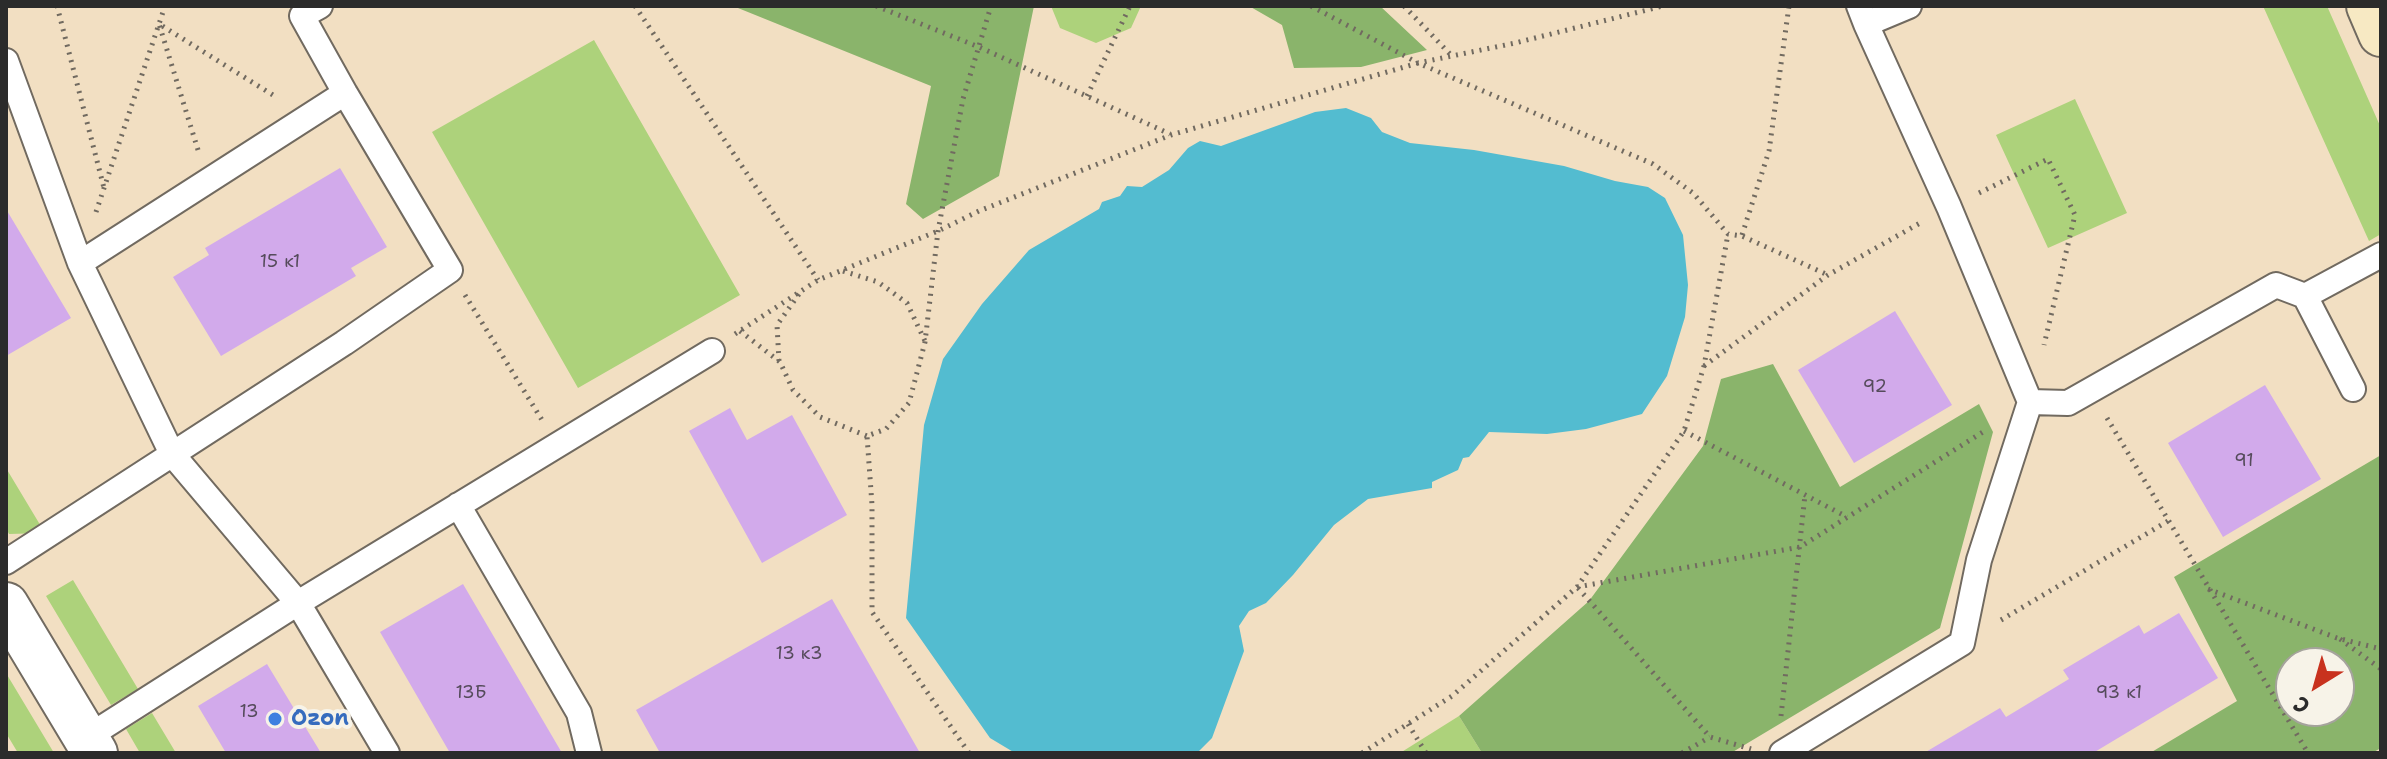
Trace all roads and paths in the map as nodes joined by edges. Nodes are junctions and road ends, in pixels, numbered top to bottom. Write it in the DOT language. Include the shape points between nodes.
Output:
graph roads {
  1 [pos="57,6"];
  2 [pos="165,6"];
  3 [pos="320,6"];
  4 [pos="635,6"];
  5 [pos="876,6"];
  6 [pos="991,6"];
  7 [pos="1130,6"];
  8 [pos="1311,6"];
  9 [pos="1404,6"];
  10 [pos="1663,6"];
  11 [pos="1789,6"];
  12 [pos="1909,6"];
  13 [pos="2369,6"];
  14 [pos="1863,15"];
  15 [pos="159,24"];
  16 [pos="2381,34"];
  17 [pos="979,47"];
  18 [pos="1452,55"];
  19 [pos="6,61"];
  20 [pos="1418,63"];
  21 [pos="345,93"];
  22 [pos="1087,96"];
  23 [pos="307,117"];
  24 [pos="1171,135"];
  25 [pos="208,181"];
  26 [pos="104,189"];
  27 [pos="1949,207"];
  28 [pos="938,231"];
  29 [pos="1728,234"];
  30 [pos="1742,236"];
  31 [pos="2381,255"];
  32 [pos="80,263"];
  33 [pos="450,270"];
  34 [pos="843,271"];
  35 [pos="1828,275"];
  36 [pos="818,280"];
  37 [pos="801,291"];
  38 [pos="2305,296"];
  39 [pos="740,331"];
  40 [pos="925,342"];
  41 [pos="712,351"];
  42 [pos="780,362"];
  43 [pos="1704,366"];
  44 [pos="2353,389"];
  45 [pos="2090,390"];
  46 [pos="2030,402"];
  47 [pos="1684,431"];
  48 [pos="867,436"];
  49 [pos="558,445"];
  50 [pos="172,454"];
  51 [pos="1805,495"];
  52 [pos="458,505"];
  53 [pos="1848,518"];
  54 [pos="2168,521"];
  55 [pos="1800,547"];
  56 [pos="6,562"];
  57 [pos="1577,587"];
  58 [pos="2208,589"];
  59 [pos="298,603"];
  60 [pos="6,605"];
  61 [pos="2337,638"];
  62 [pos="1962,643"];
  63 [pos="2381,649"];
  64 [pos="2381,669"];
  65 [pos="1780,721"];
  66 [pos="1408,724"];
  67 [pos="1710,737"];
  68 [pos="91,745"];
  69 [pos="1423,752"];
  70 [pos="387,753"];
  71 [pos="589,753"];
  72 [pos="969,753"];
  73 [pos="1362,753"];
  74 [pos="1436,753"];
  75 [pos="1682,753"];
  76 [pos="1764,753"];
  77 [pos="1782,753"];
  78 [pos="2308,753"];
  1 -- 26 [label="path"];
  2 -- 15 [label="path"];
  3 -- 21 [label="lane" via="302,16"];
  4 -- 36 [label="path"];
  5 -- 17 [label="path"];
  6 -- 17 [label="path"];
  7 -- 22 [label="path"];
  8 -- 20 [label="path"];
  9 -- 18 [label="path"];
  10 -- 18 [label="path"];
  11 -- 30 [label="path" via="1769,151"];
  12 -- 14 [label="lane"];
  13 -- 16 [label="main road"];
  14 -- 27 [label="lane"];
  15 -- 23 [label="path"];
  15 -- 25 [label="path"];
  15 -- 26 [label="path"];
  17 -- 22 [label="path"];
  17 -- 28 [label="path" via="963,99"];
  18 -- 20 [label="path"];
  19 -- 32 [label="lane"];
  20 -- 24 [label="path"];
  20 -- 29 [label="path" via="1653,164 1693,193"];
  21 -- 23 [label="lane"];
  21 -- 33 [label="lane"];
  22 -- 24 [label="path"];
  23 -- 25 [label="lane"];
  24 -- 28 [label="path"];
  25 -- 32 [label="lane"];
  26 -- 32 [label="path"];
  27 -- 35 [label="path"];
  27 -- 46 [label="lane"];
  27 -- 46 [label="path" via="2048,159 2075,215"];
  28 -- 34 [label="path"];
  28 -- 40 [label="path"];
  29 -- 30 [label="path"];
  29 -- 43 [label="path"];
  30 -- 35 [label="path"];
  31 -- 38 [label="lane"];
  32 -- 50 [label="lane"];
  33 -- 49 [label="path"];
  33 -- 50 [label="lane"];
  34 -- 36 [label="path"];
  34 -- 40 [label="path" via="878,282 907,303"];
  35 -- 43 [label="path"];
  36 -- 37 [label="path"];
  37 -- 39 [label="path"];
  37 -- 42 [label="path" via="777,325"];
  38 -- 44 [label="lane"];
  38 -- 45 [label="lane" via="2276,285"];
  39 -- 41 [label="path"];
  39 -- 42 [label="path"];
  40 -- 48 [label="path" via="909,403 886,429"];
  41 -- 49 [label="lane"];
  42 -- 48 [label="path" via="793,390 820,417"];
  43 -- 47 [label="path"];
  45 -- 46 [label="lane" via="2068,403"];
  45 -- 54 [label="path"];
  46 -- 53 [label="path"];
  46 -- 62 [label="lane" via="1979,560"];
  47 -- 51 [label="path"];
  47 -- 57 [label="path"];
  48 -- 72 [label="path" via="872,612"];
  49 -- 52 [label="lane"];
  50 -- 56 [label="lane"];
  50 -- 59 [label="lane"];
  51 -- 53 [label="path"];
  51 -- 55 [label="path"];
  52 -- 59 [label="lane"];
  52 -- 71 [label="lane" via="579,713"];
  53 -- 55 [label="path"];
  54 -- 58 [label="path"];
  54 -- 62 [label="path"];
  55 -- 57 [label="path"];
  55 -- 65 [label="path"];
  57 -- 66 [label="path" via="1452,696"];
  57 -- 67 [label="path"];
  58 -- 61 [label="path"];
  58 -- 78 [label="path"];
  59 -- 68 [label="lane"];
  59 -- 70 [label="lane"];
  60 -- 68 [label="street"];
  61 -- 63 [label="path"];
  61 -- 64 [label="path"];
  62 -- 77 [label="lane"];
  66 -- 69 [label="path"];
  66 -- 73 [label="path"];
  67 -- 75 [label="path"];
  67 -- 76 [label="path"];
  69 -- 74 [label="path"];
}
